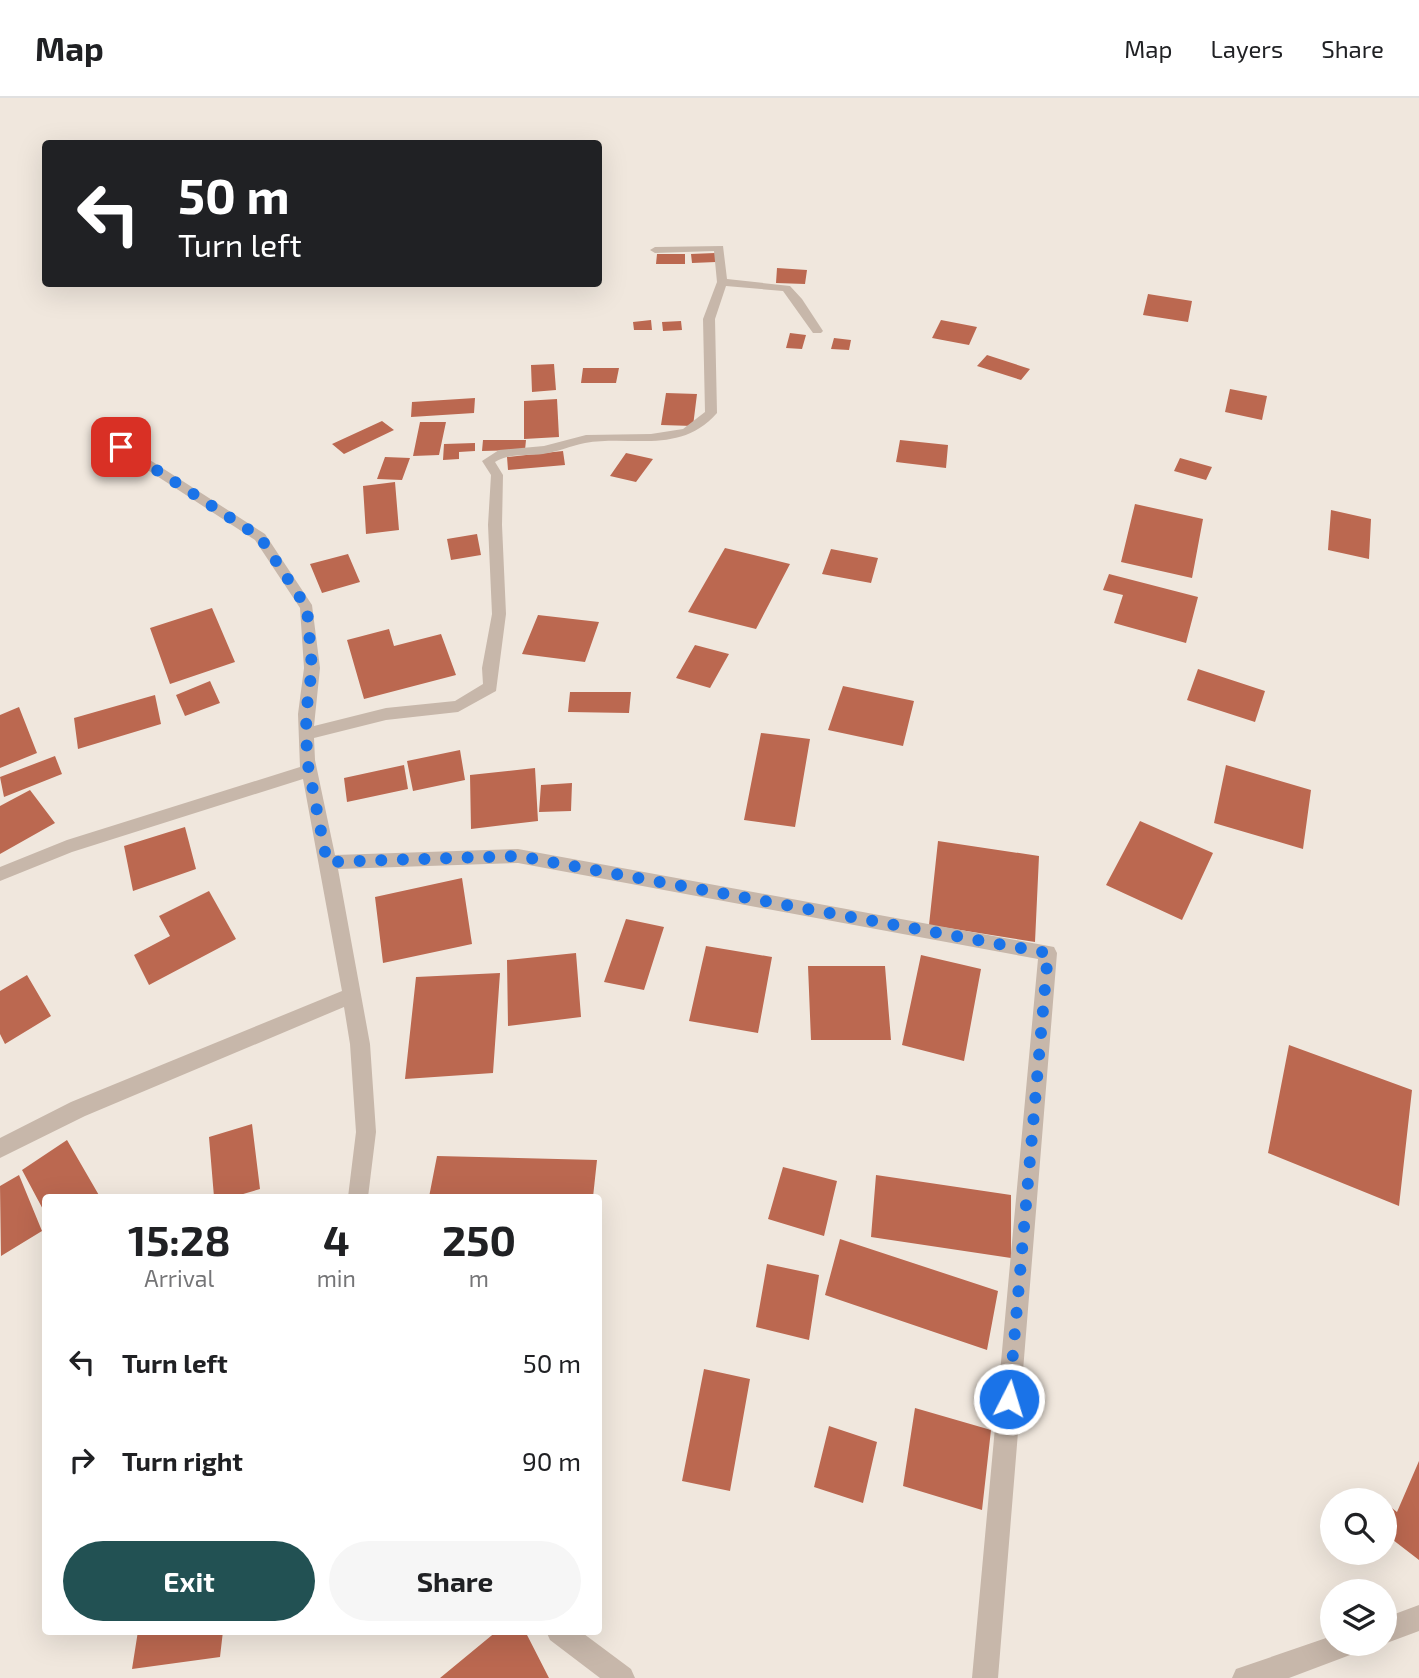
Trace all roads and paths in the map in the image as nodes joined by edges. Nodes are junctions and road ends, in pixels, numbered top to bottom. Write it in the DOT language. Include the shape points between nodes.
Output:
graph roads {
  1 [pos="655,250"];
  2 [pos="722,282"];
  3 [pos="817,331"];
  4 [pos="121,447"];
  5 [pos="307,734"];
  6 [pos="309,771"];
  7 [pos="327,862"];
  8 [pos="0,874"];
  9 [pos="352,995"];
  10 [pos="0,1148"];
  11 [pos="358,1194"];
  12 [pos="1419,1618"];
  13 [pos="1397,1626"];
  14 [pos="564,1635"];
  15 [pos="1320,1654"];
  16 [pos="622,1678"];
  17 [pos="985,1678"];
  18 [pos="1245,1678"];
  1 -- 2 [label="street" via="719,248"];
  2 -- 3 [label="street" via="786,288"];
  2 -- 5 [label="street" via="709,319 711,413 687,432 586,439 544,450 499,454 488,461 497,475 499,614 491,687 458,706 386,714"];
  4 -- 5 [label="street" via="260,537 307,608 312,668"];
  5 -- 6 [label="street"];
  6 -- 7 [label="street"];
  6 -- 8 [label="street" via="67,847"];
  7 -- 9 [label="street"];
  7 -- 17 [label="street" via="518,856 1048,953"];
  9 -- 10 [label="street" via="78,1109"];
  9 -- 11 [label="street" via="366,1132"];
  12 -- 13 [label="street"];
  14 -- 16 [label="street"];
  15 -- 18 [label="street"];
}
